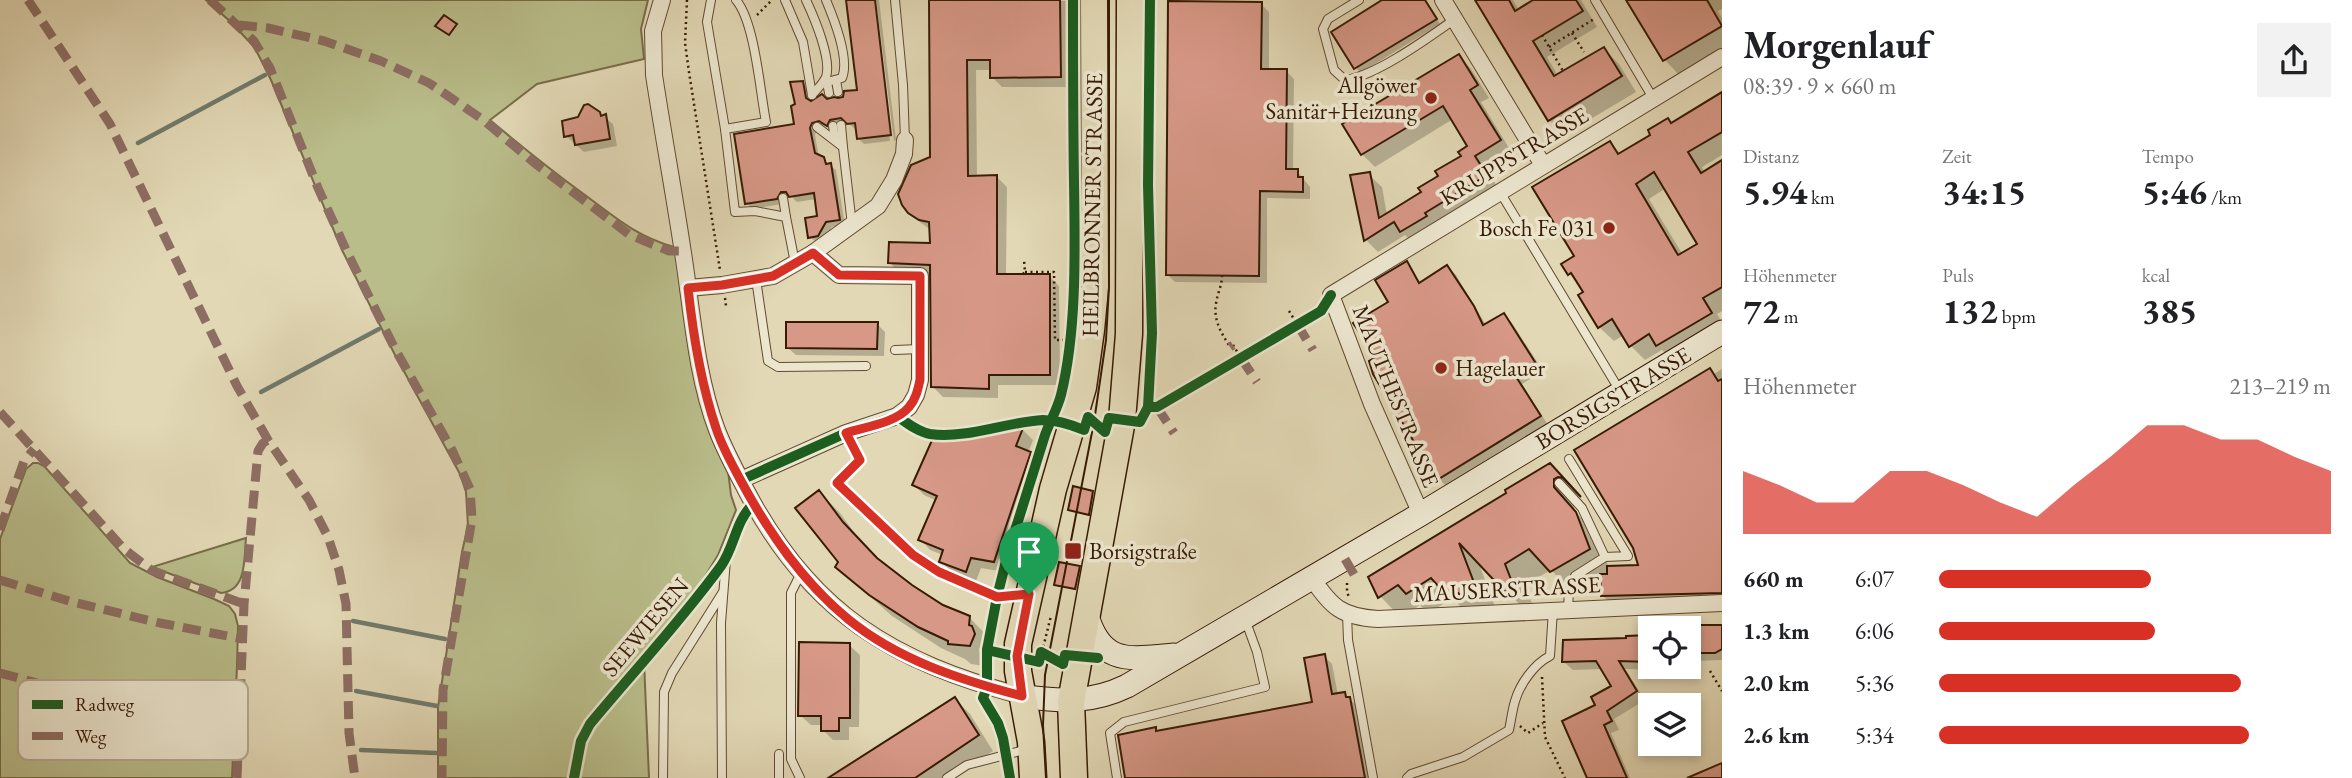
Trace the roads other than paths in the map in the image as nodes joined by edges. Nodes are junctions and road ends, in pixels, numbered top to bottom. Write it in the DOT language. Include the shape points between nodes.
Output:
graph roads {
  1 [pos="644,0"];
  2 [pos="711,0"];
  3 [pos="736,0"];
  4 [pos="785,0"];
  5 [pos="806,0"];
  6 [pos="826,0"];
  7 [pos="895,0"];
  8 [pos="1094,0"];
  9 [pos="1130,0"];
  10 [pos="1359,0"];
  11 [pos="1443,0"];
  12 [pos="1595,0"];
  13 [pos="660,5"];
  14 [pos="1455,19"];
  15 [pos="1722,57"];
  16 [pos="824,89"];
  17 [pos="1653,98"];
  18 [pos="724,128"];
  19 [pos="905,140"];
  20 [pos="843,147"];
  21 [pos="1543,165"];
  22 [pos="1499,192"];
  23 [pos="783,198"];
  24 [pos="786,217"];
  25 [pos="852,225"];
  26 [pos="813,253"];
  27 [pos="795,263"];
  28 [pos="755,279"];
  29 [pos="688,288"];
  30 [pos="1331,295"];
  31 [pos="1722,332"];
  32 [pos="920,349"];
  33 [pos="895,350"];
  34 [pos="866,366"];
  35 [pos="1621,394"];
  36 [pos="846,433"];
  37 [pos="1569,459"];
  38 [pos="741,480"];
  39 [pos="1559,483"];
  40 [pos="754,505"];
  41 [pos="1421,514"];
  42 [pos="1605,557"];
  43 [pos="726,559"];
  44 [pos="802,573"];
  45 [pos="1312,579"];
  46 [pos="724,590"];
  47 [pos="1029,594"];
  48 [pos="1722,603"];
  49 [pos="1560,609"];
  50 [pos="1086,613"];
  51 [pos="1347,614"];
  52 [pos="1244,616"];
  53 [pos="1180,655"];
  54 [pos="1022,696"];
  55 [pos="1071,702"];
  56 [pos="779,754"];
  57 [pos="1031,770"];
  58 [pos="574,778"];
  59 [pos="663,778"];
  60 [pos="722,778"];
  61 [pos="779,778"];
  62 [pos="800,778"];
  63 [pos="947,778"];
  64 [pos="1074,778"];
  65 [pos="1117,778"];
  66 [pos="1373,778"];
  67 [pos="1407,778"];
  1 -- 13 [label="street"];
  2 -- 18 [label="lane" via="707,22"];
  3 -- 18 [label="lane" via="748,26 767,125"];
  4 -- 16 [label="lane"];
  5 -- 16 [label="lane" via="821,38 827,74"];
  6 -- 16 [label="lane" via="845,72"];
  7 -- 19 [label="lane"];
  8 -- 47 [label="main road, HEILBRONNER STRASSE" via="1095,288 1091,330 1081,396"];
  9 -- 50 [label="main road, HEILBRONNER STRASSE" via="1129,334 1122,420"];
  10 -- 14 [label="lane" via="1328,19 1323,29 1334,70 1345,80 1402,54"];
  11 -- 14 [label="street"];
  12 -- 17 [label="lane"];
  13 -- 29 [label="street" via="653,31 654,75"];
  14 -- 21 [label="street"];
  15 -- 17 [label="street, KRUPPSTRASSE"];
  17 -- 21 [label="street, KRUPPSTRASSE"];
  18 -- 24 [label="lane" via="735,212"];
  19 -- 25 [label="street" via="894,180 878,206"];
  20 -- 20 [label="lane" via="828,128 835,140"];
  20 -- 25 [label="lane"];
  21 -- 22 [label="street, KRUPPSTRASSE"];
  22 -- 30 [label="street, KRUPPSTRASSE"];
  22 -- 35 [label="lane"];
  23 -- 24 [label="lane"];
  24 -- 27 [label="lane"];
  25 -- 26 [label="street"];
  26 -- 27 [label="street"];
  26 -- 32 [label="street" via="839,275 920,276"];
  27 -- 28 [label="street" via="773,276"];
  28 -- 29 [label="street"];
  28 -- 34 [label="lane" via="768,361 778,366"];
  29 -- 38 [label="street" via="716,428"];
  30 -- 41 [label="street, MAUTHESTRASSE" via="1372,404"];
  31 -- 35 [label="main road, BORSIGSTRASSE"];
  32 -- 33 [label="lane"];
  32 -- 36 [label="street" via="920,380 909,407 897,416"];
  35 -- 41 [label="main road, BORSIGSTRASSE"];
  36 -- 38 [label="street"];
  36 -- 47 [label="lane" via="860,460 837,483 913,555 939,572 997,597"];
  37 -- 42 [label="lane" via="1628,556"];
  38 -- 40 [label="street"];
  39 -- 42 [label="lane" via="1582,508"];
  40 -- 43 [label="lane, SEEWIESEN" via="743,514"];
  40 -- 44 [label="street"];
  41 -- 45 [label="main road, BORSIGSTRASSE"];
  42 -- 49 [label="lane" via="1575,576"];
  43 -- 46 [label="lane"];
  43 -- 58 [label="lane, SEEWIESEN" via="590,724 581,741"];
  44 -- 54 [label="street" via="849,620 898,651 954,676"];
  44 -- 62 [label="lane" via="791,593 791,759"];
  45 -- 51 [label="street" via="1330,604"];
  45 -- 52 [label="main road, BORSIGSTRASSE"];
  46 -- 59 [label="lane" via="664,692"];
  46 -- 60 [label="lane"];
  47 -- 54 [label="main road, HEILBRONNER STRASSE" via="1017,656"];
  48 -- 49 [label="street, MAUSERSTRASSE"];
  49 -- 51 [label="street, MAUSERSTRASSE" via="1378,619"];
  49 -- 67 [label="lane" via="1550,656 1535,667 1515,700 1509,730 1463,757"];
  50 -- 53 [label="main road" via="1095,638 1114,655"];
  50 -- 55 [label="main road, HEILBRONNER STRASSE"];
  51 -- 66 [label="lane"];
  52 -- 53 [label="main road, BORSIGSTRASSE"];
  52 -- 65 [label="lane" via="1265,687 1124,722 1110,733"];
  53 -- 55 [label="main road, BORSIGSTRASSE" via="1116,692"];
  54 -- 55 [label="main road, BORSIGSTRASSE"];
  54 -- 57 [label="main road, HEILBRONNER STRASSE"];
  55 -- 64 [label="main road, HEILBRONNER STRASSE"];
  56 -- 61 [label="lane"];
  57 -- 63 [label="lane" via="967,765"];
}
